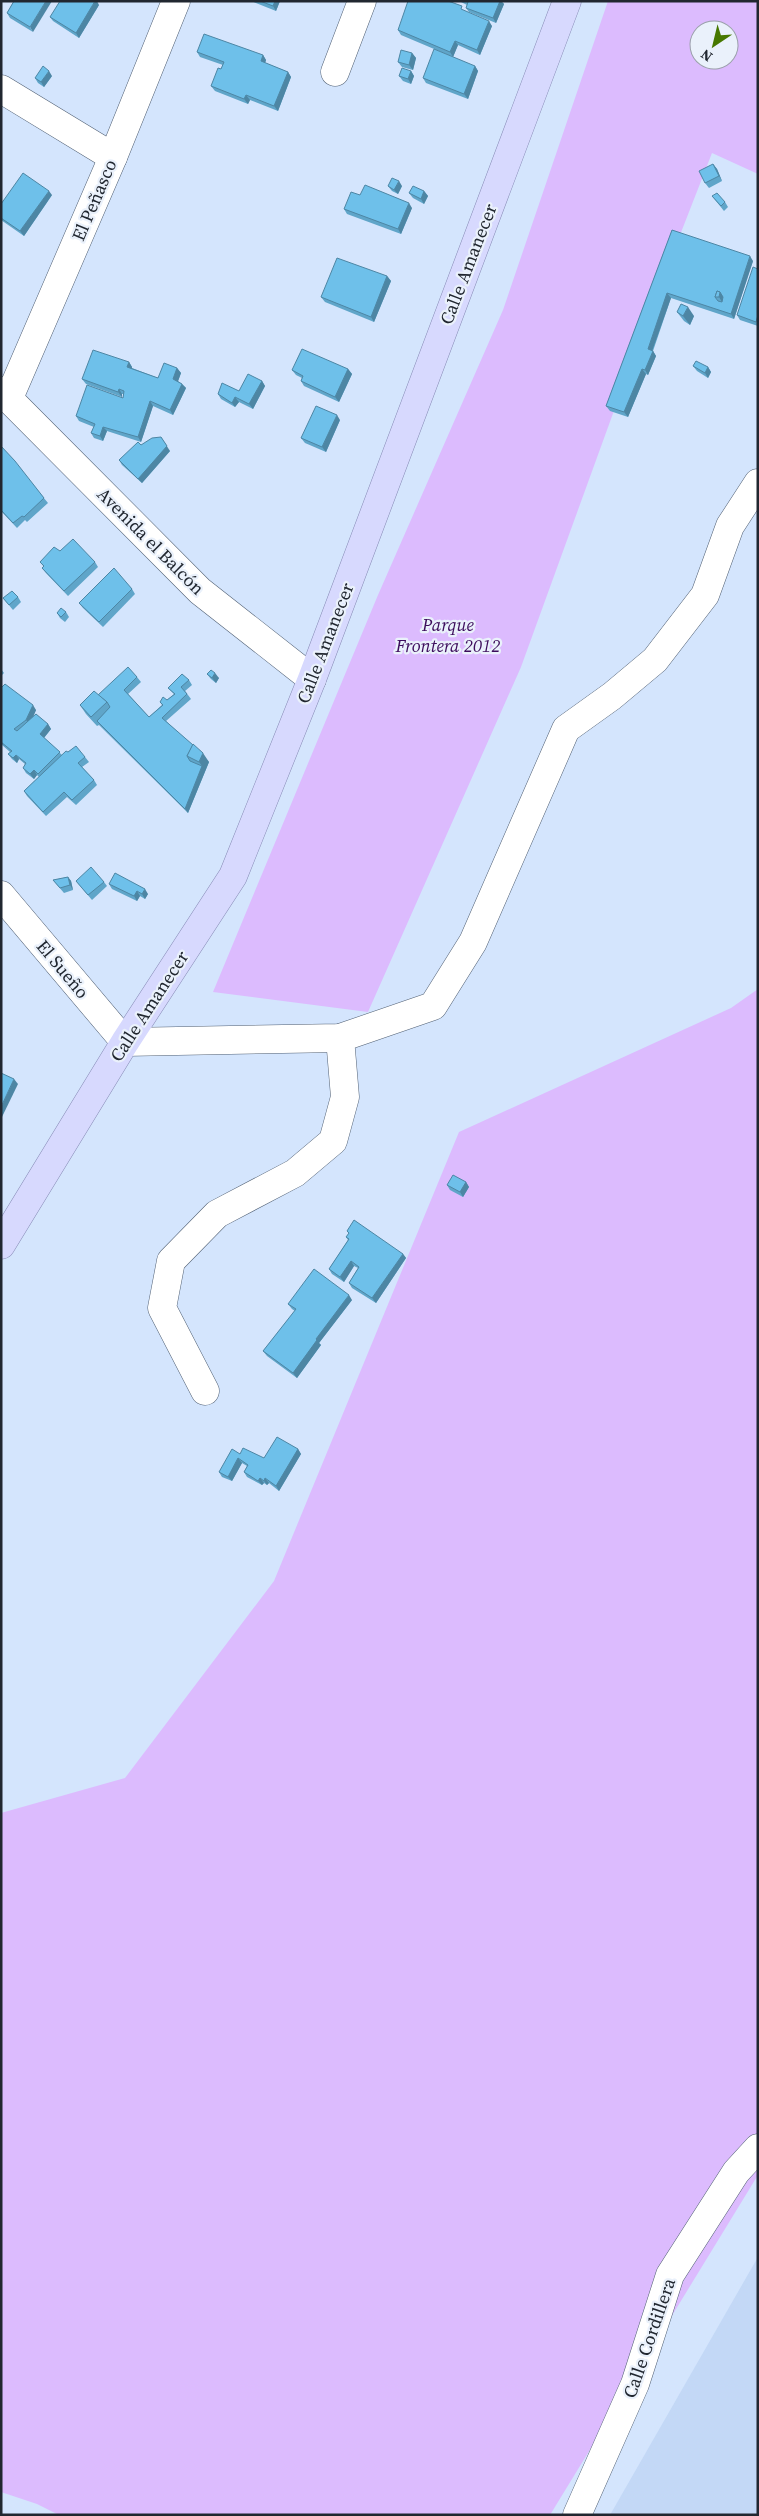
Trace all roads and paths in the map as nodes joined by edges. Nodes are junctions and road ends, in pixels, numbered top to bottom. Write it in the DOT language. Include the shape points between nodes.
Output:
graph roads {
  1 [pos="176,1"];
  2 [pos="362,1"];
  3 [pos="567,1"];
  4 [pos="335,72"];
  5 [pos="1,89"];
  6 [pos="113,157"];
  7 [pos="5,394"];
  8 [pos="758,483"];
  9 [pos="312,679"];
  10 [pos="1,895"];
  11 [pos="340,1038"];
  12 [pos="125,1042"];
  13 [pos="1,1245"];
  14 [pos="205,1391"];
  15 [pos="758,2148"];
  16 [pos="577,2515"];
  1 -- 6 [label="street, El Peñasco"];
  2 -- 4 [label="street"];
  3 -- 9 [label="main road, Calle Amanecer"];
  5 -- 6 [label="street"];
  6 -- 7 [label="street, El Peñasco"];
  7 -- 9 [label="street, Avenida el Balcón" via="200,591"];
  8 -- 11 [label="street" via="730,526 705,595 655,660 566,729 473,942 433,1006"];
  9 -- 12 [label="main road, Calle Amanecer" via="233,876"];
  10 -- 12 [label="street, El Sueño"];
  11 -- 12 [label="street"];
  11 -- 14 [label="street" via="345,1097 333,1141 294,1173 217,1214 171,1261 162,1308"];
  12 -- 13 [label="main road, Calle Amanecer"];
  15 -- 16 [label="street, Calle Cordillera" via="736,2172 670,2275 635,2384"];
}
